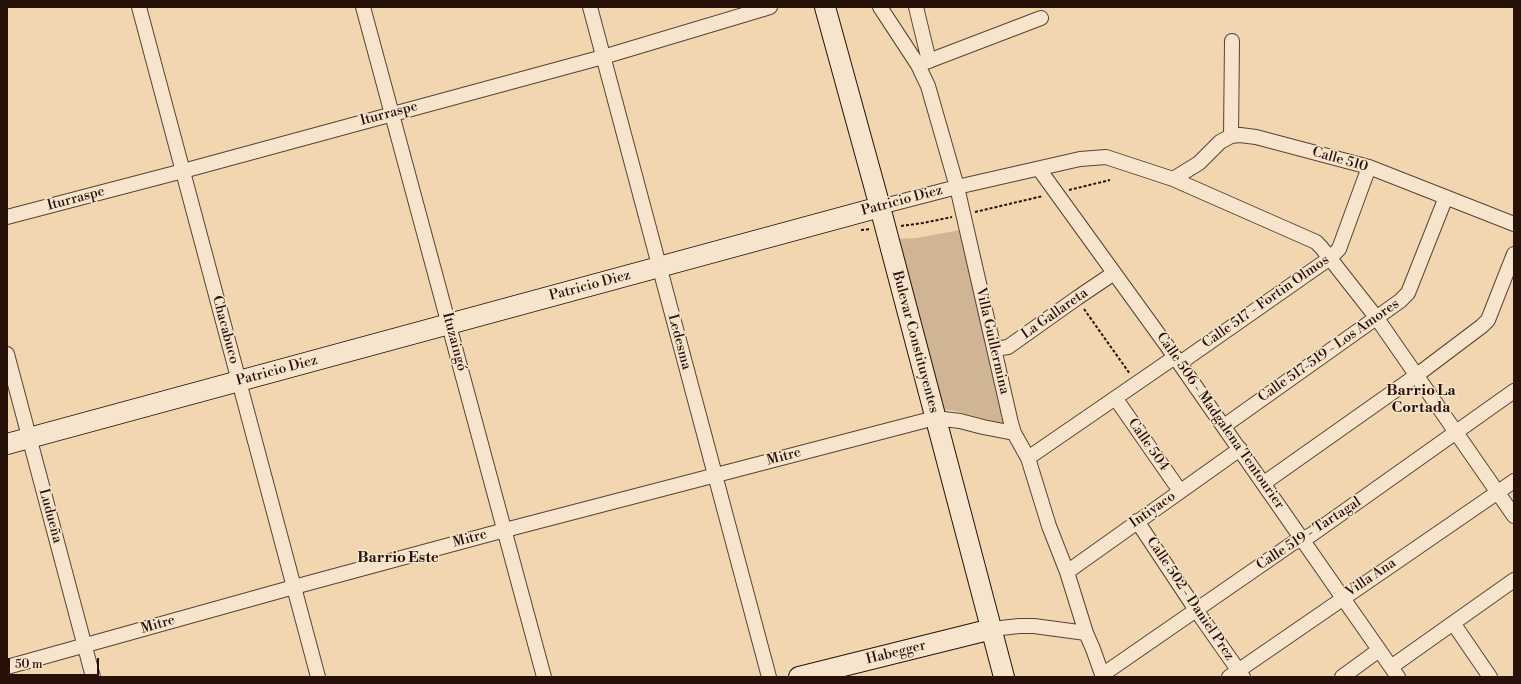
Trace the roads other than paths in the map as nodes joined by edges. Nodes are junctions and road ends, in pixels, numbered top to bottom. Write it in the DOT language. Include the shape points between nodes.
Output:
graph roads {
  1 [pos="139,7"];
  2 [pos="363,7"];
  3 [pos="590,7"];
  4 [pos="770,7"];
  5 [pos="825,7"];
  6 [pos="880,7"];
  7 [pos="916,7"];
  8 [pos="1041,18"];
  9 [pos="1232,41"];
  10 [pos="603,56"];
  11 [pos="923,63"];
  12 [pos="392,113"];
  13 [pos="1232,136"];
  14 [pos="1369,168"];
  15 [pos="1039,169"];
  16 [pos="182,171"];
  17 [pos="1173,179"];
  18 [pos="957,187"];
  19 [pos="1446,196"];
  20 [pos="880,207"];
  21 [pos="7,217"];
  22 [pos="1514,224"];
  23 [pos="1514,254"];
  24 [pos="1330,258"];
  25 [pos="660,268"];
  26 [pos="1114,273"];
  27 [pos="1376,317"];
  28 [pos="449,324"];
  29 [pos="994,349"];
  30 [pos="7,354"];
  31 [pos="1178,360"];
  32 [pos="1417,375"];
  33 [pos="239,382"];
  34 [pos="1514,391"];
  35 [pos="1116,399"];
  36 [pos="936,418"];
  37 [pos="1224,426"];
  38 [pos="1457,432"];
  39 [pos="1014,433"];
  40 [pos="30,438"];
  41 [pos="7,444"];
  42 [pos="1240,449"];
  43 [pos="1028,458"];
  44 [pos="715,475"];
  45 [pos="1514,481"];
  46 [pos="1264,483"];
  47 [pos="1180,491"];
  48 [pos="1498,492"];
  49 [pos="1514,516"];
  50 [pos="1137,521"];
  51 [pos="505,530"];
  52 [pos="1302,538"];
  53 [pos="1067,572"];
  54 [pos="1514,580"];
  55 [pos="294,587"];
  56 [pos="1343,597"];
  57 [pos="1196,610"];
  58 [pos="1453,623"];
  59 [pos="992,629"];
  60 [pos="1086,633"];
  61 [pos="85,645"];
  62 [pos="1379,650"];
  63 [pos="7,667"];
  64 [pos="1394,672"];
  65 [pos="1237,675"];
  66 [pos="1103,676"];
  67 [pos="93,677"];
  68 [pos="318,677"];
  69 [pos="544,677"];
  70 [pos="769,677"];
  71 [pos="799,677"];
  72 [pos="1004,677"];
  73 [pos="1342,677"];
  74 [pos="1490,677"];
  1 -- 16 [label="street, Chacabuco"];
  2 -- 12 [label="street, Ituzaingó"];
  3 -- 10 [label="street, Ledesma"];
  4 -- 10 [label="street, Iturraspe"];
  5 -- 20 [label="street, Bulevar Constituyentes"];
  6 -- 11 [label="street, Villa Guillermina"];
  7 -- 11 [label="street"];
  8 -- 11 [label="street"];
  9 -- 13 [label="street"];
  10 -- 12 [label="street, Iturraspe"];
  10 -- 25 [label="street, Ledesma"];
  11 -- 18 [label="street, Villa Guillermina"];
  12 -- 16 [label="street, Iturraspe"];
  12 -- 28 [label="street, Ituzaingó"];
  13 -- 14 [label="street, Calle 510" via="1256,137"];
  13 -- 17 [label="street" via="1220,142 1199,163"];
  14 -- 19 [label="street, Calle 510"];
  14 -- 24 [label="street, Calle 517 - Fortin Olmos" via="1339,249"];
  15 -- 17 [label="street, Patricio Diez" via="1080,159 1106,157"];
  15 -- 18 [label="street, Patricio Diez"];
  15 -- 26 [label="street, Calle 506 - Madgalena Tentourier"];
  16 -- 21 [label="street, Iturraspe"];
  16 -- 33 [label="street, Chacabuco"];
  17 -- 24 [label="street, Patricio Diez" via="1316,242"];
  18 -- 20 [label="street, Patricio Diez"];
  18 -- 29 [label="street, Villa Guillermina"];
  19 -- 22 [label="street, Calle 510"];
  19 -- 27 [label="street, Calle 517-519 - Los Amores" via="1408,293"];
  20 -- 25 [label="street, Patricio Diez"];
  20 -- 36 [label="street, Bulevar Constituyentes"];
  23 -- 32 [label="street" via="1488,320"];
  24 -- 27 [label="street, Patricio Diez"];
  24 -- 31 [label="street, Calle 517 - Fortin Olmos"];
  25 -- 28 [label="street, Patricio Diez"];
  25 -- 44 [label="street, Ledesma"];
  26 -- 29 [label="street, La Gallareta" via="1008,347"];
  26 -- 31 [label="street, Calle 506 - Madgalena Tentourier"];
  27 -- 32 [label="street, Patricio Diez"];
  27 -- 37 [label="street, Calle 517-519 - Los Amores"];
  28 -- 33 [label="street, Patricio Diez"];
  28 -- 51 [label="street, Ituzaingó"];
  29 -- 39 [label="street, Villa Guillermina"];
  30 -- 40 [label="street, Ludueña"];
  31 -- 35 [label="street, Calle 517 - Fortin Olmos"];
  31 -- 37 [label="street, Calle 506 - Madgalena Tentourier"];
  32 -- 38 [label="street, Patricio Diez"];
  32 -- 46 [label="street"];
  33 -- 40 [label="street, Patricio Diez"];
  33 -- 55 [label="street, Chacabuco"];
  34 -- 38 [label="street, Calle 519 - Tartagal"];
  35 -- 43 [label="street, Calle 517 - Fortin Olmos"];
  35 -- 47 [label="street, Calle 504"];
  36 -- 39 [label="street"];
  36 -- 44 [label="street, Mitre"];
  36 -- 59 [label="street, Bulevar Constituyentes"];
  37 -- 42 [label="street, Calle 506 - Madgalena Tentourier"];
  38 -- 48 [label="street, Patricio Diez"];
  38 -- 52 [label="street, Calle 519 - Tartagal" via="1311,535"];
  39 -- 43 [label="street, Villa Guillermina"];
  40 -- 41 [label="street, Patricio Diez"];
  40 -- 61 [label="street, Ludueña"];
  42 -- 46 [label="street, Calle 506 - Madgalena Tentourier"];
  42 -- 47 [label="street, Intiyaco"];
  43 -- 53 [label="street, Villa Guillermina" via="1049,526"];
  44 -- 51 [label="street, Mitre"];
  44 -- 70 [label="street, Ledesma"];
  45 -- 48 [label="street, Villa Ana"];
  46 -- 52 [label="street, Calle 506 - Madgalena Tentourier"];
  47 -- 50 [label="street, Intiyaco"];
  48 -- 49 [label="street, Patricio Diez"];
  48 -- 56 [label="street, Villa Ana"];
  50 -- 53 [label="street, Intiyaco"];
  50 -- 57 [label="street, Calle 502 - Daniel Prez"];
  51 -- 55 [label="street, Mitre"];
  51 -- 69 [label="street, Ituzaingó"];
  52 -- 56 [label="street, Calle 506 - Madgalena Tentourier"];
  52 -- 57 [label="street, Calle 519 - Tartagal"];
  53 -- 60 [label="street, Villa Guillermina"];
  54 -- 58 [label="street"];
  55 -- 61 [label="street, Mitre"];
  55 -- 68 [label="street, Chacabuco"];
  56 -- 62 [label="street, Calle 506 - Madgalena Tentourier"];
  56 -- 65 [label="street, Villa Ana"];
  57 -- 65 [label="street, Calle 502 - Daniel Prez"];
  57 -- 66 [label="street, Calle 519 - Tartagal"];
  58 -- 64 [label="street"];
  58 -- 74 [label="street"];
  59 -- 60 [label="street" via="1034,626"];
  59 -- 71 [label="street, Habegger"];
  59 -- 72 [label="street, Bulevar Constituyentes"];
  60 -- 66 [label="street, Villa Guillermina"];
  61 -- 63 [label="street, Mitre"];
  61 -- 67 [label="street, Ludueña"];
  62 -- 64 [label="street, Calle 506 - Madgalena Tentourier"];
  62 -- 73 [label="street"];
}
